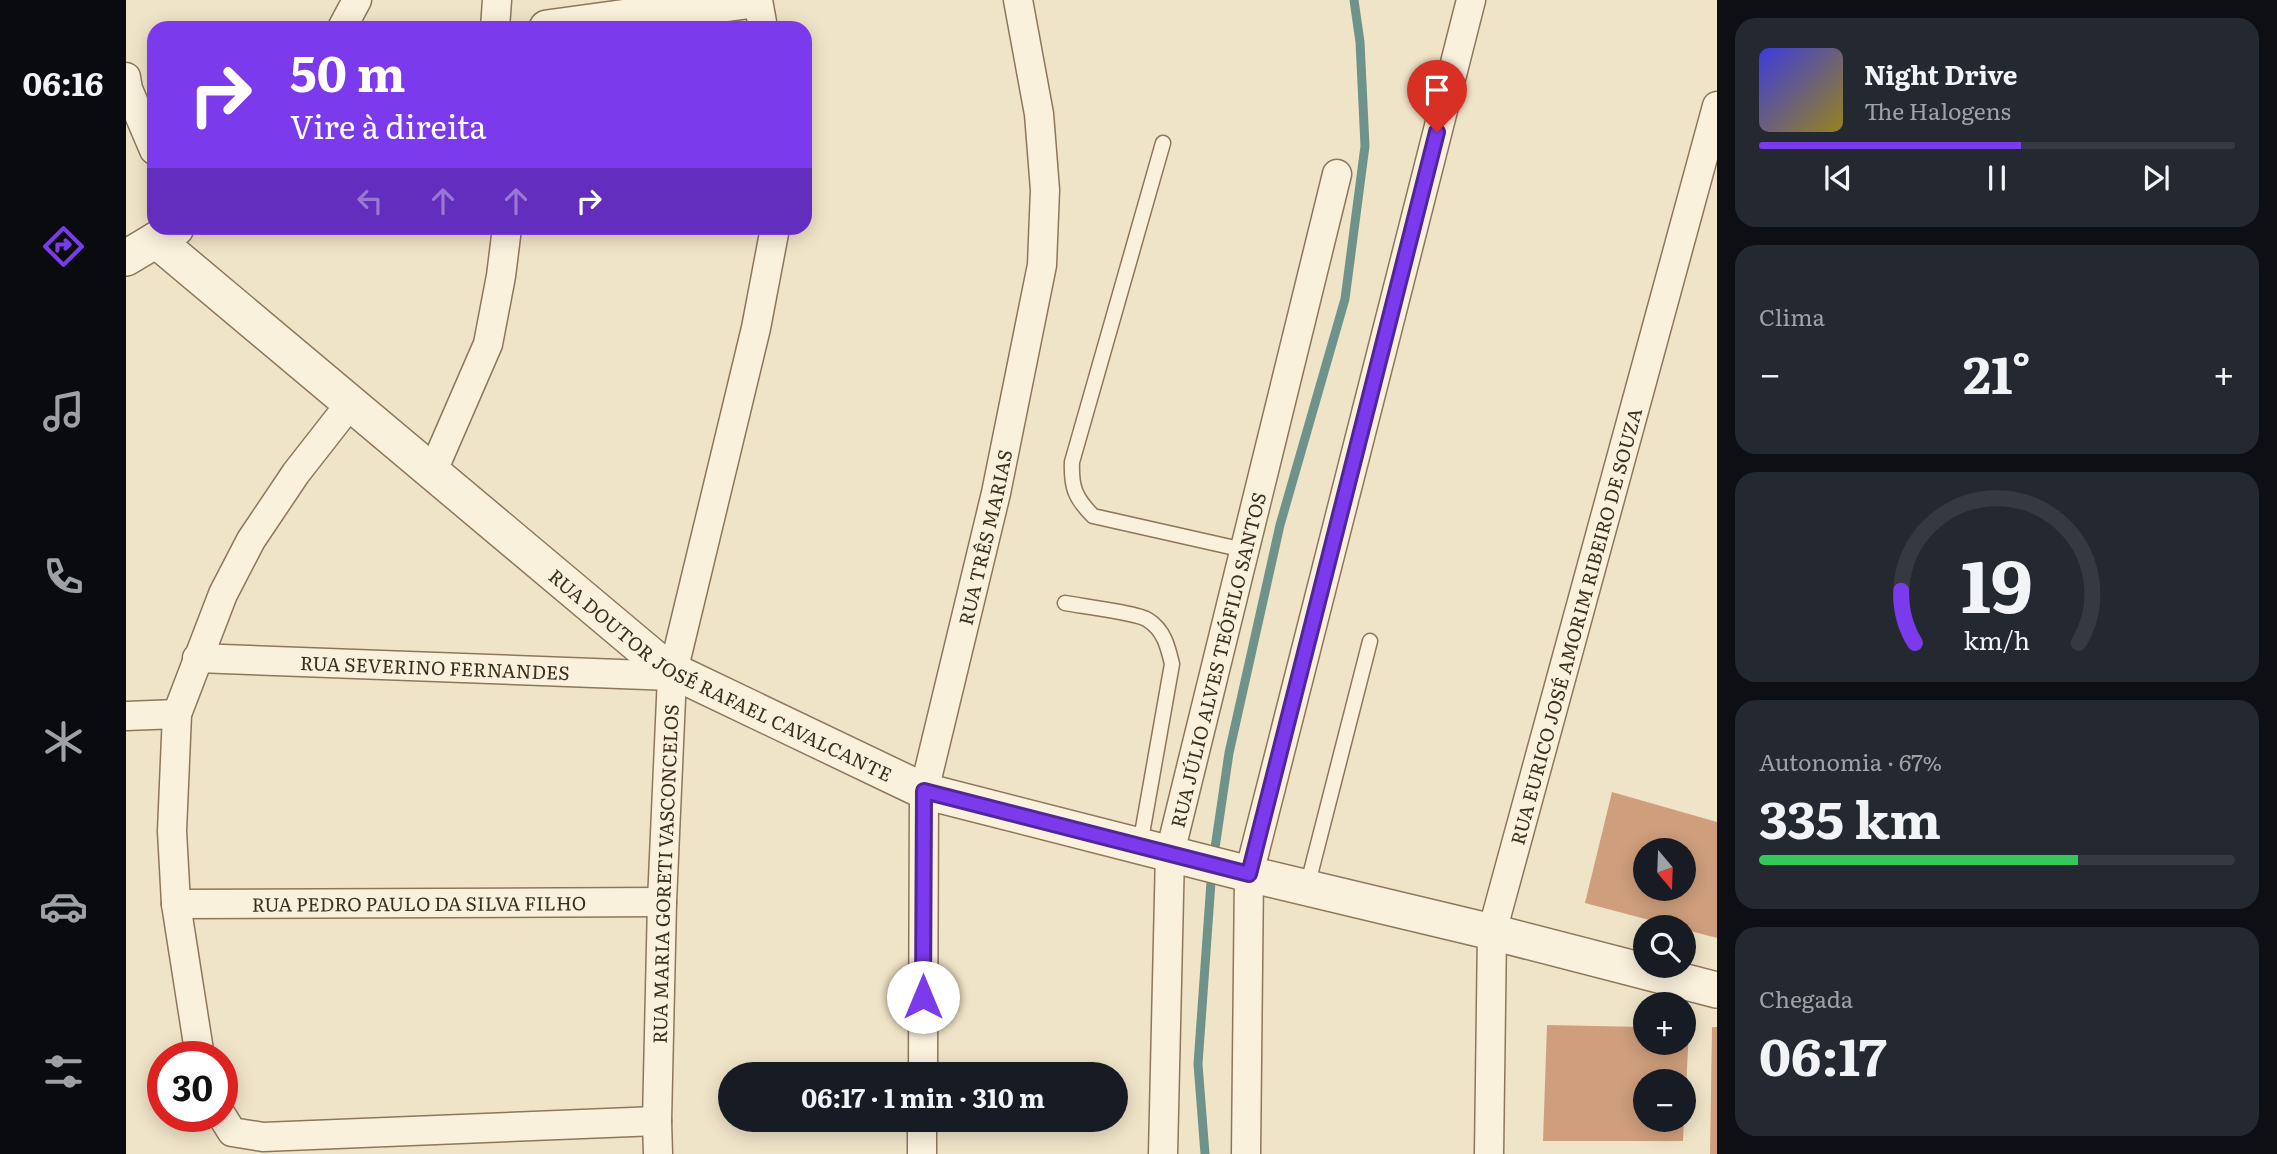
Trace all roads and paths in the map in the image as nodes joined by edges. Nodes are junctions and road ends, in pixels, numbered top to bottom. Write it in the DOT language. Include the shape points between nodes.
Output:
graph roads {
  1 [pos="357,0"];
  2 [pos="497,0"];
  3 [pos="752,0"];
  4 [pos="758,0"];
  5 [pos="1018,0"];
  6 [pos="1471,0"];
  7 [pos="346,21"];
  8 [pos="496,21"];
  9 [pos="598,21"];
  10 [pos="762,21"];
  11 [pos="133,85"];
  12 [pos="1717,106"];
  13 [pos="147,128"];
  14 [pos="1163,143"];
  15 [pos="1337,174"];
  16 [pos="164,235"];
  17 [pos="167,235"];
  18 [pos="506,235"];
  19 [pos="774,235"];
  20 [pos="126,258"];
  21 [pos="350,404"];
  22 [pos="432,473"];
  23 [pos="1244,550"];
  24 [pos="1065,603"];
  25 [pos="1370,641"];
  26 [pos="197,658"];
  27 [pos="672,673"];
  28 [pos="177,714"];
  29 [pos="126,716"];
  30 [pos="924,791"];
  31 [pos="1155,849"];
  32 [pos="1249,874"];
  33 [pos="1307,888"];
  34 [pos="662,902"];
  35 [pos="176,904"];
  36 [pos="1492,932"];
  37 [pos="1717,990"];
  38 [pos="197,1041"];
  39 [pos="923,1062"];
  40 [pos="657,1121"];
  41 [pos="232,1132"];
  42 [pos="922,1132"];
  43 [pos="391,1142"];
  44 [pos="659,1154"];
  45 [pos="922,1154"];
  46 [pos="1163,1154"];
  47 [pos="1246,1154"];
  48 [pos="1489,1154"];
  1 -- 7 [label="street"];
  2 -- 8 [label="street"];
  3 -- 9 [label="street"];
  4 -- 10 [label="street"];
  5 -- 30 [label="street, RUA TRÊS MARIAS" via="1040,114 1045,190 1042,265 996,493"];
  6 -- 32 [label="street"];
  11 -- 13 [label="street"];
  12 -- 36 [label="street, RUA EURICO JOSÉ AMORIM RIBEIRO DE SOUZA"];
  14 -- 23 [label="lane" via="1072,462 1071,483 1093,516"];
  15 -- 23 [label="street, RUA JÚLIO ALVES TEÓFILO SANTOS"];
  16 -- 20 [label="street"];
  17 -- 21 [label="street, RUA DOUTOR JOSÉ RAFAEL CAVALCANTE"];
  18 -- 22 [label="street" via="488,344"];
  19 -- 27 [label="street, RUA MARIA GORETI VASCONCELOS" via="756,328"];
  21 -- 22 [label="street, RUA DOUTOR JOSÉ RAFAEL CAVALCANTE"];
  21 -- 26 [label="street" via="251,540"];
  22 -- 27 [label="street, RUA DOUTOR JOSÉ RAFAEL CAVALCANTE"];
  23 -- 31 [label="street, RUA JÚLIO ALVES TEÓFILO SANTOS"];
  24 -- 31 [label="lane" via="1146,618 1167,643 1172,664"];
  25 -- 33 [label="lane"];
  26 -- 27 [label="street, RUA SEVERINO FERNANDES"];
  26 -- 28 [label="street"];
  27 -- 30 [label="street, RUA DOUTOR JOSÉ RAFAEL CAVALCANTE"];
  27 -- 34 [label="street, RUA MARIA GORETI VASCONCELOS"];
  28 -- 29 [label="street"];
  28 -- 35 [label="street" via="172,831"];
  30 -- 31 [label="street, RUA DOUTOR JOSÉ RAFAEL CAVALCANTE"];
  30 -- 39 [label="street, RUA TRÊS MARIAS"];
  31 -- 32 [label="street, RUA DOUTOR JOSÉ RAFAEL CAVALCANTE"];
  31 -- 46 [label="street, RUA JÚLIO ALVES TEÓFILO SANTOS"];
  32 -- 33 [label="street, RUA DOUTOR JOSÉ RAFAEL CAVALCANTE"];
  32 -- 47 [label="street"];
  33 -- 36 [label="street, RUA DOUTOR JOSÉ RAFAEL CAVALCANTE"];
  34 -- 35 [label="street, RUA PEDRO PAULO DA SILVA FILHO"];
  34 -- 40 [label="street, RUA MARIA GORETI VASCONCELOS"];
  35 -- 38 [label="street"];
  36 -- 37 [label="street, RUA DOUTOR JOSÉ RAFAEL CAVALCANTE"];
  36 -- 48 [label="street, RUA EURICO JOSÉ AMORIM RIBEIRO DE SOUZA"];
  40 -- 43 [label="street"];
  40 -- 44 [label="street, RUA MARIA GORETI VASCONCELOS"];
  41 -- 43 [label="street"];
  42 -- 45 [label="street"];
}
